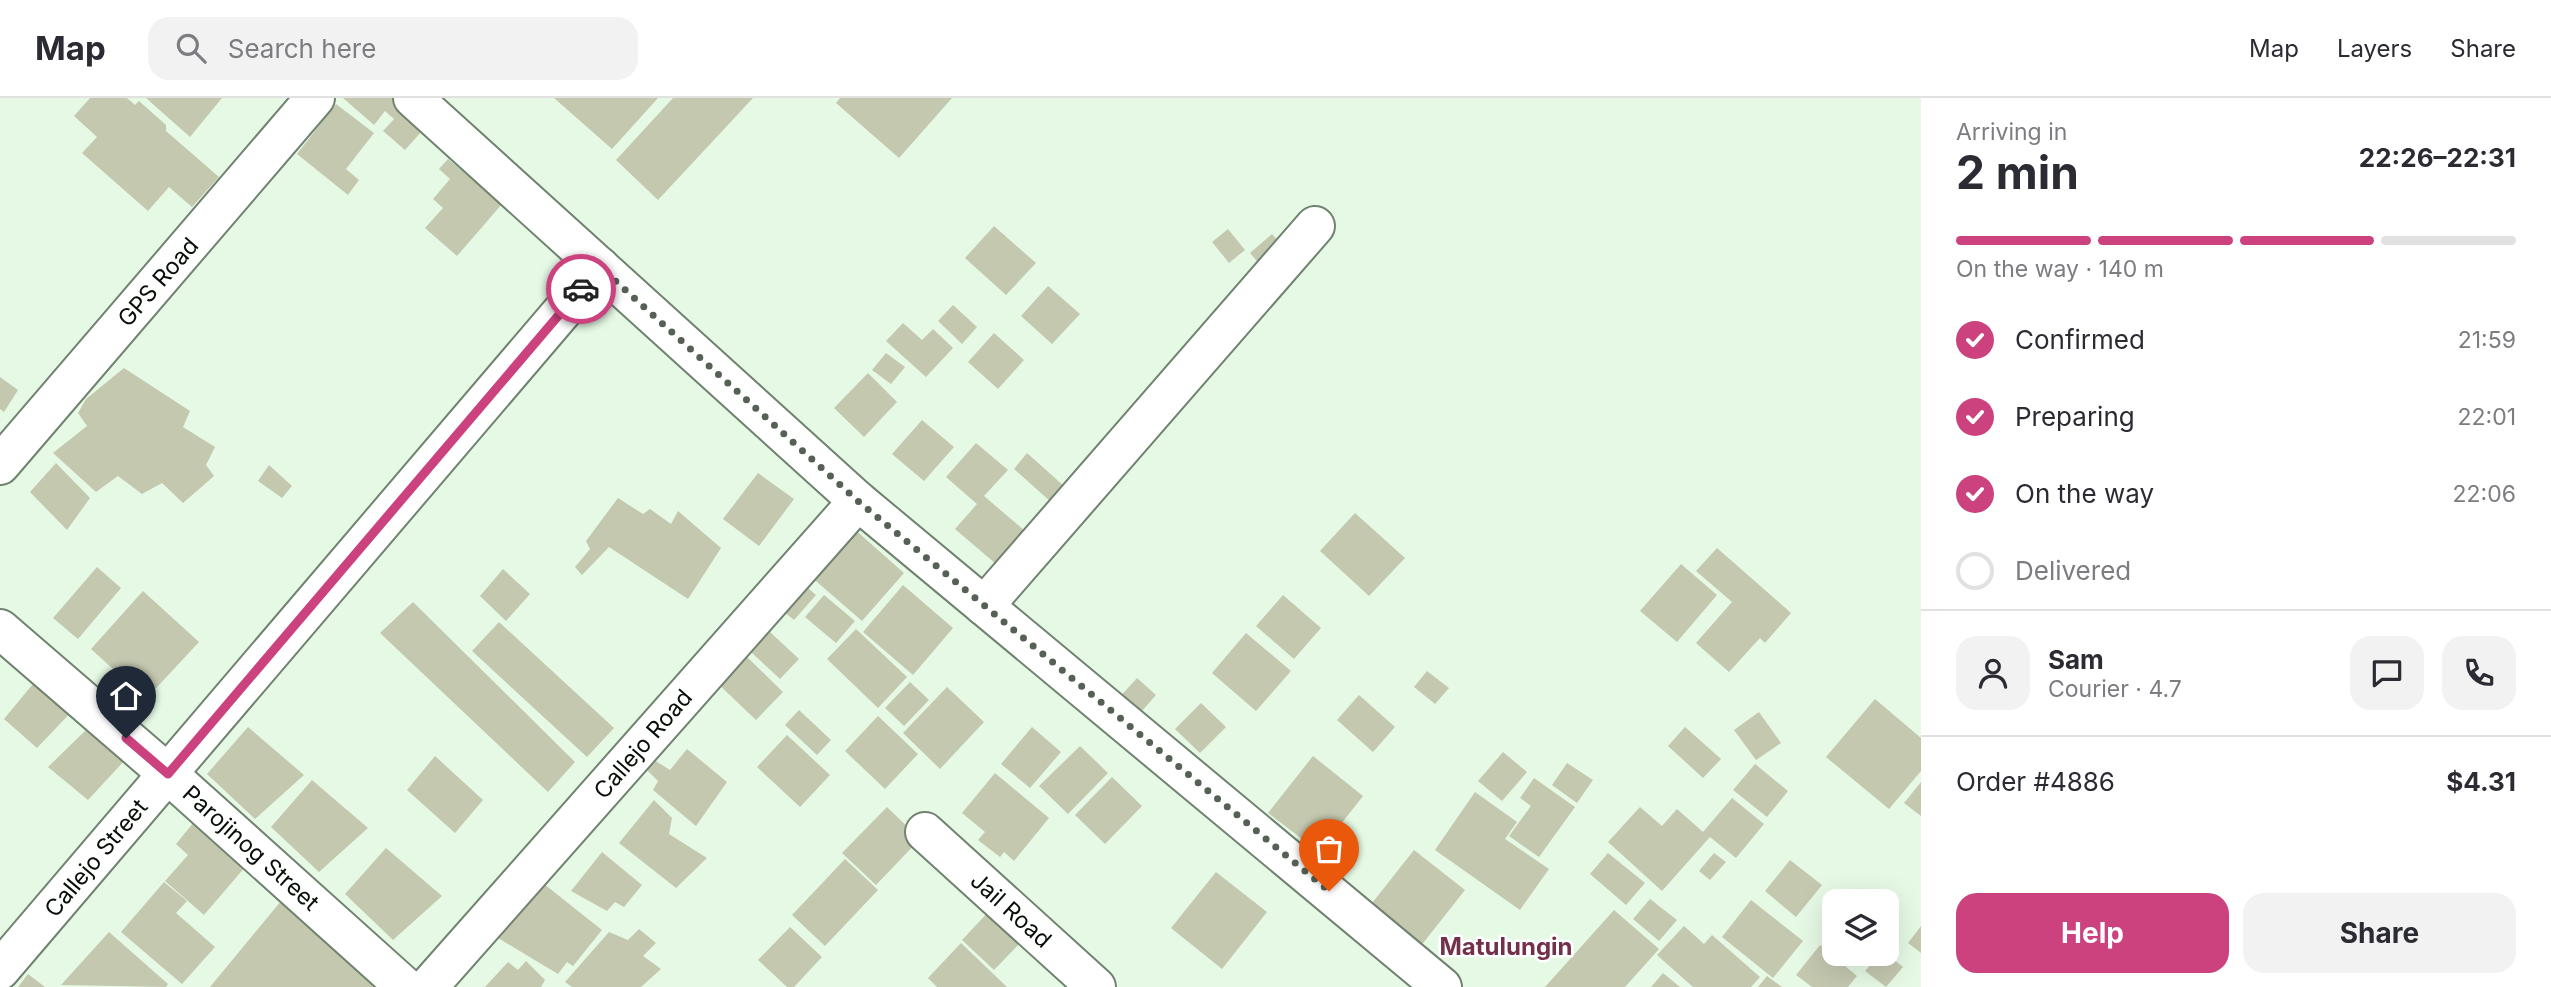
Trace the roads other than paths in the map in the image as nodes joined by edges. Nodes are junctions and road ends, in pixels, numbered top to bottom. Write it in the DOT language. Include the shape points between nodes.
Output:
graph roads {
  1 [pos="315,98"];
  2 [pos="413,98"];
  3 [pos="1315,226"];
  4 [pos="600,267"];
  5 [pos="0,465"];
  6 [pos="858,501"];
  7 [pos="984,606"];
  8 [pos="0,629"];
  9 [pos="168,774"];
  10 [pos="925,832"];
  11 [pos="0,970"];
  12 [pos="405,987"];
  13 [pos="428,987"];
  14 [pos="1096,987"];
  15 [pos="1442,987"];
  1 -- 5 [label="street, GPS Road"];
  2 -- 4 [label="street"];
  3 -- 7 [label="street"];
  4 -- 6 [label="street"];
  4 -- 9 [label="street, Callejo Street"];
  6 -- 7 [label="street"];
  6 -- 13 [label="street, Callejo Road"];
  7 -- 15 [label="street"];
  8 -- 9 [label="street, Parojinog Street"];
  9 -- 11 [label="street, Callejo Street"];
  9 -- 12 [label="street, Parojinog Street"];
  10 -- 14 [label="street, Jail Road"];
}
